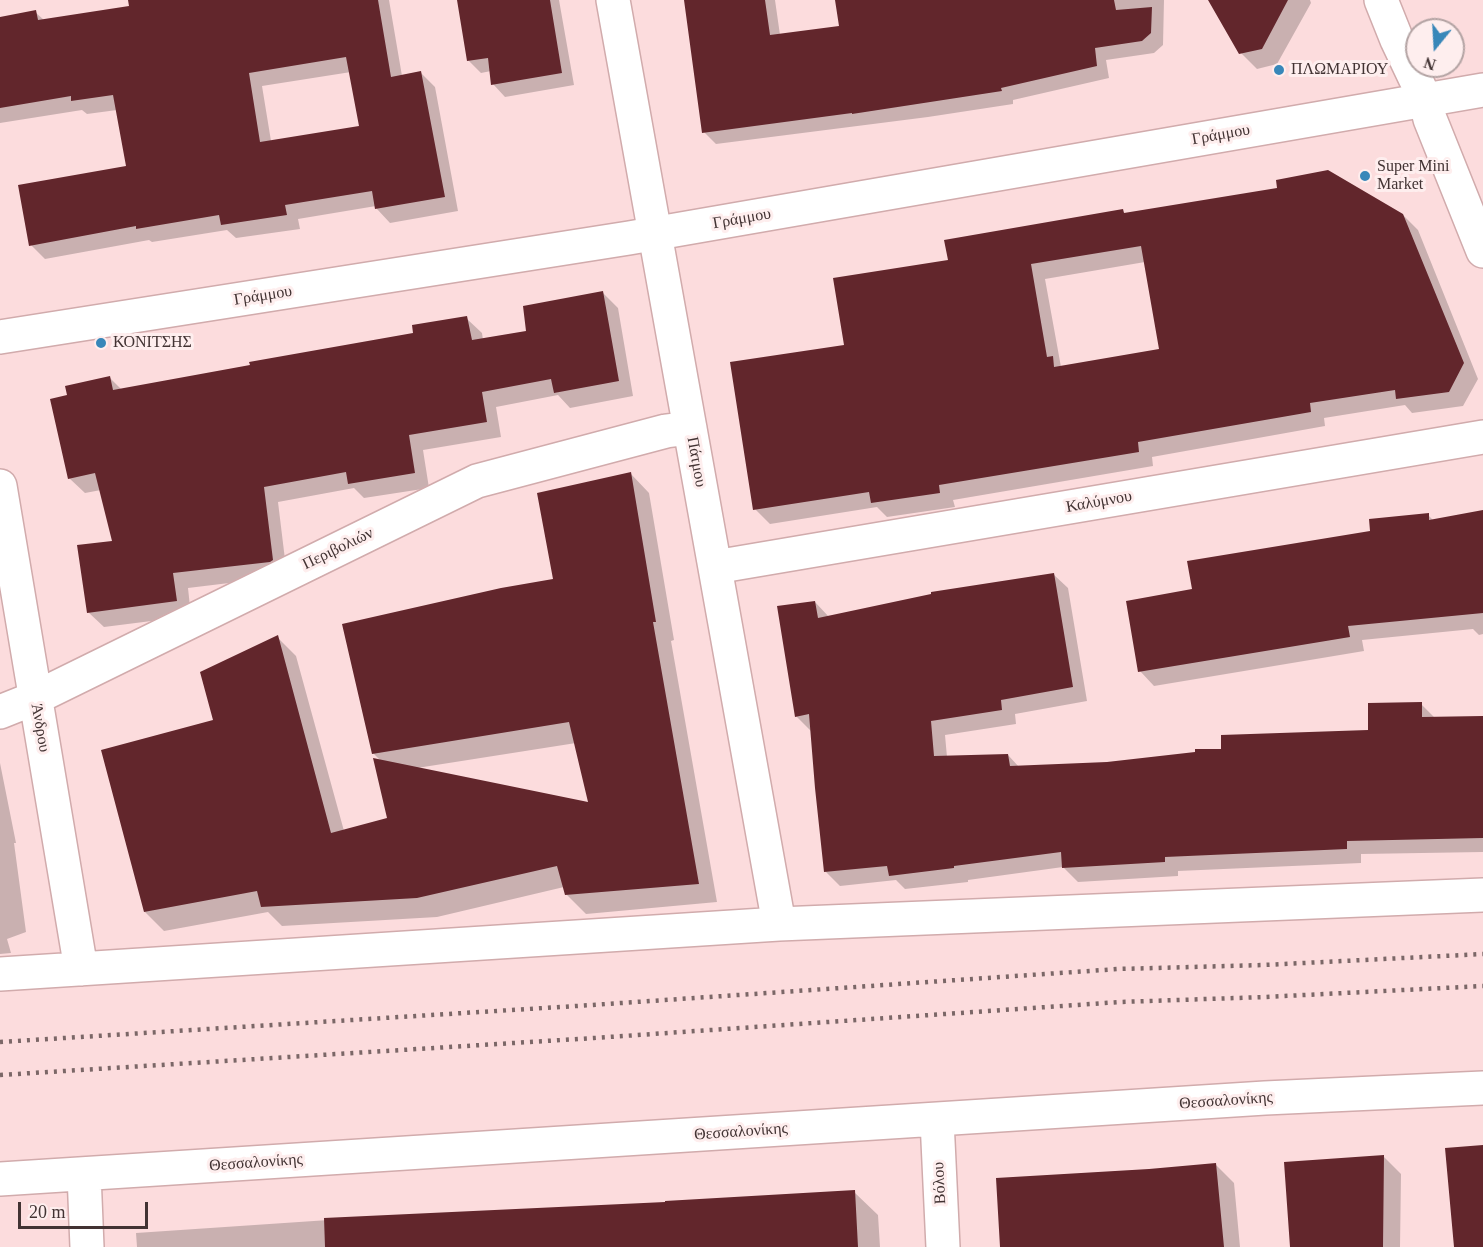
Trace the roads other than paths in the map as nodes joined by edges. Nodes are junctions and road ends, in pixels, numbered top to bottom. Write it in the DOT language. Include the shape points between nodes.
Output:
graph roads {
  1 [pos="613,0"];
  2 [pos="1381,0"];
  3 [pos="1483,90"];
  4 [pos="1425,99"];
  5 [pos="655,234"];
  6 [pos="1483,251"];
  7 [pos="0,337"];
  8 [pos="690,428"];
  9 [pos="1483,437"];
  10 [pos="0,486"];
  11 [pos="715,567"];
  12 [pos="35,698"];
  13 [pos="0,712"];
  14 [pos="1483,895"];
  15 [pos="779,924"];
  16 [pos="81,969"];
  17 [pos="0,974"];
  18 [pos="1483,1088"];
  19 [pos="937,1120"];
  20 [pos="84,1174"];
  21 [pos="0,1179"];
  22 [pos="87,1247"];
  23 [pos="943,1247"];
  1 -- 5 [label="street, Πάτμου"];
  2 -- 4 [label="street"];
  3 -- 4 [label="street, Γράμμου"];
  4 -- 5 [label="street, Γράμμου"];
  4 -- 6 [label="street"];
  5 -- 7 [label="street, Γράμμου"];
  5 -- 8 [label="street, Πάτμου"];
  8 -- 11 [label="street, Πάτμου"];
  8 -- 12 [label="street, Περιβολιών" via="477,481"];
  9 -- 11 [label="street, Καλύμνου"];
  10 -- 12 [label="street, Άνδρου"];
  11 -- 15 [label="street, Πάτμου"];
  12 -- 13 [label="street, Περιβολιών"];
  12 -- 16 [label="street, Άνδρου"];
  14 -- 15 [label="street"];
  15 -- 16 [label="street"];
  16 -- 17 [label="street"];
  18 -- 19 [label="street, Θεσσαλονίκης"];
  19 -- 20 [label="street, Θεσσαλονίκης"];
  19 -- 23 [label="street, Βόλου"];
  20 -- 21 [label="street, Θεσσαλονίκης"];
  20 -- 22 [label="street"];
}
